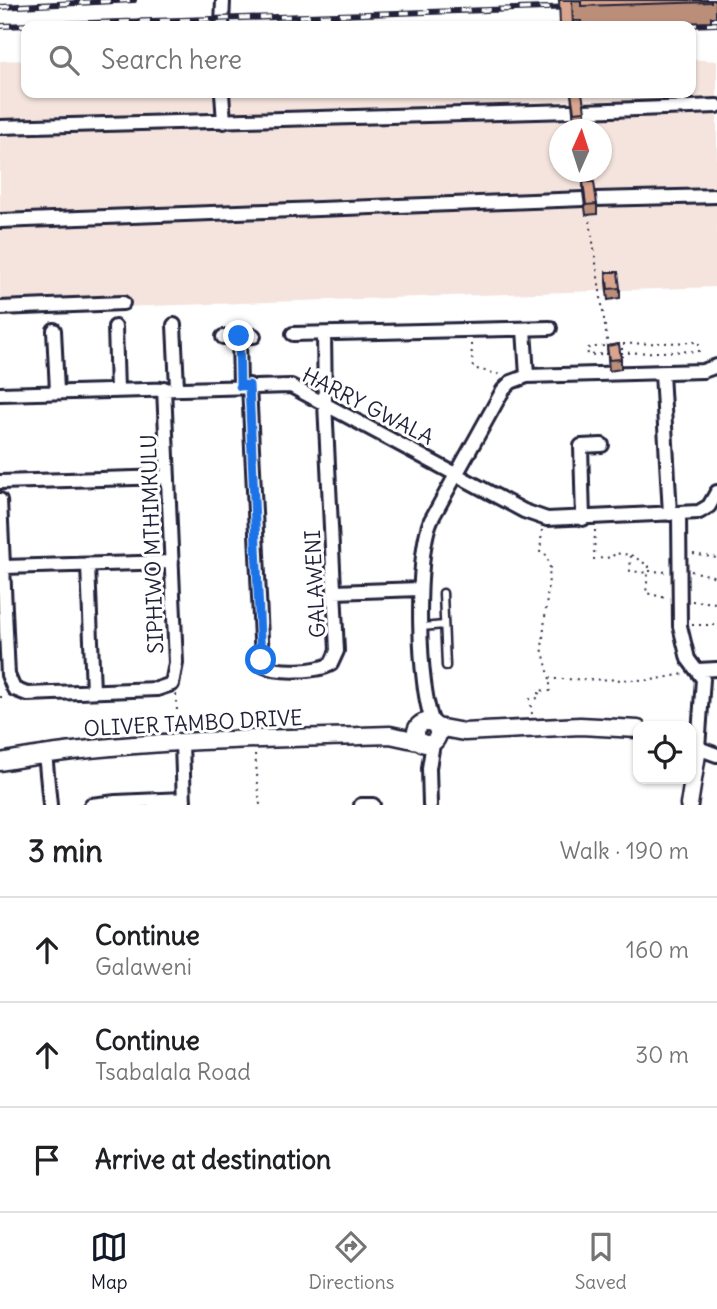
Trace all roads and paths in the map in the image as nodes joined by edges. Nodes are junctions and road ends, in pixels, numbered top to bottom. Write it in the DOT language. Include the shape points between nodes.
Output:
graph roads {
  1 [pos="223,0"];
  2 [pos="222,21"];
  3 [pos="223,98"];
  4 [pos="717,106"];
  5 [pos="577,114"];
  6 [pos="577,119"];
  7 [pos="225,122"];
  8 [pos="0,127"];
  9 [pos="584,182"];
  10 [pos="584,185"];
  11 [pos="717,196"];
  12 [pos="589,203"];
  13 [pos="0,221"];
  14 [pos="123,303"];
  15 [pos="0,308"];
  16 [pos="174,326"];
  17 [pos="114,327"];
  18 [pos="550,328"];
  19 [pos="524,329"];
  20 [pos="54,330"];
  21 [pos="470,330"];
  22 [pos="293,334"];
  23 [pos="324,334"];
  24 [pos="239,336"];
  25 [pos="254,336"];
  26 [pos="223,337"];
  27 [pos="622,344"];
  28 [pos="621,353"];
  29 [pos="717,366"];
  30 [pos="622,367"];
  31 [pos="662,373"];
  32 [pos="527,376"];
  33 [pos="245,386"];
  34 [pos="171,388"];
  35 [pos="117,390"];
  36 [pos="503,390"];
  37 [pos="57,391"];
  38 [pos="0,394"];
  39 [pos="325,402"];
  40 [pos="602,445"];
  41 [pos="457,474"];
  42 [pos="168,477"];
  43 [pos="0,482"];
  44 [pos="717,492"];
  45 [pos="0,500"];
  46 [pos="674,513"];
  47 [pos="589,518"];
  48 [pos="547,519"];
  49 [pos="682,554"];
  50 [pos="631,555"];
  51 [pos="717,558"];
  52 [pos="172,562"];
  53 [pos="88,565"];
  54 [pos="4,567"];
  55 [pos="648,572"];
  56 [pos="681,572"];
  57 [pos="717,577"];
  58 [pos="420,589"];
  59 [pos="334,592"];
  60 [pos="443,593"];
  61 [pos="679,601"];
  62 [pos="717,603"];
  63 [pos="444,625"];
  64 [pos="717,625"];
  65 [pos="680,626"];
  66 [pos="422,627"];
  67 [pos="446,666"];
  68 [pos="717,668"];
  69 [pos="698,670"];
  70 [pos="550,680"];
  71 [pos="172,684"];
  72 [pos="93,691"];
  73 [pos="703,702"];
  74 [pos="717,702"];
  75 [pos="532,728"];
  76 [pos="633,729"];
  77 [pos="427,734"];
  78 [pos="696,736"];
  79 [pos="254,740"];
  80 [pos="182,743"];
  81 [pos="696,747"];
  82 [pos="45,754"];
  83 [pos="717,755"];
  84 [pos="0,762"];
  85 [pos="691,784"];
  86 [pos="184,802"];
  87 [pos="116,804"];
  88 [pos="50,805"];
  89 [pos="91,805"];
  90 [pos="260,805"];
  91 [pos="361,805"];
  92 [pos="373,805"];
  93 [pos="430,805"];
  94 [pos="689,805"];
  1 -- 2 [label="street"];
  3 -- 7 [label="street"];
  4 -- 5 [label="street"];
  5 -- 6 [label="path, bridge"];
  5 -- 7 [label="street"];
  7 -- 8 [label="street"];
  9 -- 10 [label="path, bridge"];
  11 -- 12 [label="street"];
  12 -- 13 [label="street"];
  12 -- 27 [label="path, bridge" via="609,354 588,355 587,348"];
  14 -- 15 [label="street"];
  16 -- 34 [label="street, SIPHIWO MTHIMKULU"];
  17 -- 35 [label="street"];
  18 -- 19 [label="street"];
  19 -- 21 [label="street"];
  19 -- 32 [label="street"];
  20 -- 37 [label="street"];
  21 -- 23 [label="street"];
  21 -- 36 [label="path" via="473,368 501,375"];
  22 -- 23 [label="street"];
  23 -- 39 [label="street, GALAWENI"];
  24 -- 25 [label="street"];
  24 -- 26 [label="street"];
  24 -- 33 [label="street"];
  27 -- 28 [label="path" via="699,342 699,351"];
  27 -- 30 [label="path"];
  29 -- 31 [label="street"];
  31 -- 32 [label="street"];
  31 -- 46 [label="street"];
  32 -- 36 [label="street"];
  33 -- 34 [label="street, HARRY GWALA"];
  33 -- 39 [label="street, HARRY GWALA" via="291,386"];
  33 -- 59 [label="street, GALAWENI" via="264,666 331,664 337,651"];
  34 -- 35 [label="street, HARRY GWALA"];
  34 -- 42 [label="street, SIPHIWO MTHIMKULU"];
  35 -- 37 [label="street, HARRY GWALA"];
  36 -- 41 [label="street"];
  37 -- 38 [label="street, HARRY GWALA"];
  39 -- 41 [label="street, HARRY GWALA"];
  39 -- 59 [label="street, GALAWENI"];
  40 -- 47 [label="street" via="581,446"];
  41 -- 48 [label="street, HARRY GWALA"];
  41 -- 58 [label="street" via="426,531"];
  42 -- 43 [label="street"];
  42 -- 52 [label="street, SIPHIWO MTHIMKULU"];
  44 -- 46 [label="street, HARRY GWALA" via="704,510"];
  45 -- 54 [label="street, SIPHIWO MTHIMKULU"];
  46 -- 47 [label="street, HARRY GWALA"];
  46 -- 49 [label="street"];
  47 -- 48 [label="street, HARRY GWALA"];
  47 -- 50 [label="path" via="594,559 613,557 614,553"];
  48 -- 70 [label="path" via="540,553 547,555 550,568 542,648"];
  49 -- 51 [label="path"];
  49 -- 56 [label="street"];
  50 -- 55 [label="path" via="649,566"];
  50 -- 55 [label="path" via="630,571"];
  52 -- 53 [label="street"];
  52 -- 71 [label="street, SIPHIWO MTHIMKULU" via="176,663"];
  53 -- 54 [label="street"];
  53 -- 72 [label="street"];
  54 -- 72 [label="street, SIPHIWO MTHIMKULU" via="8,675 14,689 27,694"];
  55 -- 56 [label="path"];
  55 -- 61 [label="path" via="646,593"];
  56 -- 57 [label="path"];
  56 -- 61 [label="street"];
  58 -- 59 [label="street"];
  58 -- 66 [label="street"];
  60 -- 63 [label="lane"];
  61 -- 62 [label="path"];
  61 -- 65 [label="street"];
  63 -- 66 [label="lane"];
  63 -- 67 [label="lane"];
  64 -- 65 [label="path"];
  65 -- 69 [label="street" via="688,659"];
  66 -- 77 [label="street"];
  68 -- 69 [label="street"];
  69 -- 70 [label="path" via="652,680"];
  69 -- 73 [label="street" via="703,679"];
  70 -- 75 [label="path" via="550,691 539,690 539,698 530,699"];
  71 -- 72 [label="street, SIPHIWO MTHIMKULU" via="157,689"];
  71 -- 80 [label="path"];
  73 -- 74 [label="street"];
  73 -- 78 [label="street"];
  75 -- 76 [label="street, OLIVER TAMBO DRIVE"];
  75 -- 77 [label="street, OLIVER TAMBO DRIVE"];
  77 -- 79 [label="street, OLIVER TAMBO DRIVE"];
  77 -- 93 [label="street"];
  79 -- 80 [label="street, OLIVER TAMBO DRIVE"];
  79 -- 90 [label="path"];
  80 -- 82 [label="street, OLIVER TAMBO DRIVE"];
  80 -- 86 [label="street"];
  81 -- 83 [label="street"];
  82 -- 84 [label="street, OLIVER TAMBO DRIVE"];
  82 -- 88 [label="street"];
  85 -- 94 [label="street"];
  86 -- 87 [label="street"];
  87 -- 89 [label="street"];
  91 -- 92 [label="street"];
}
